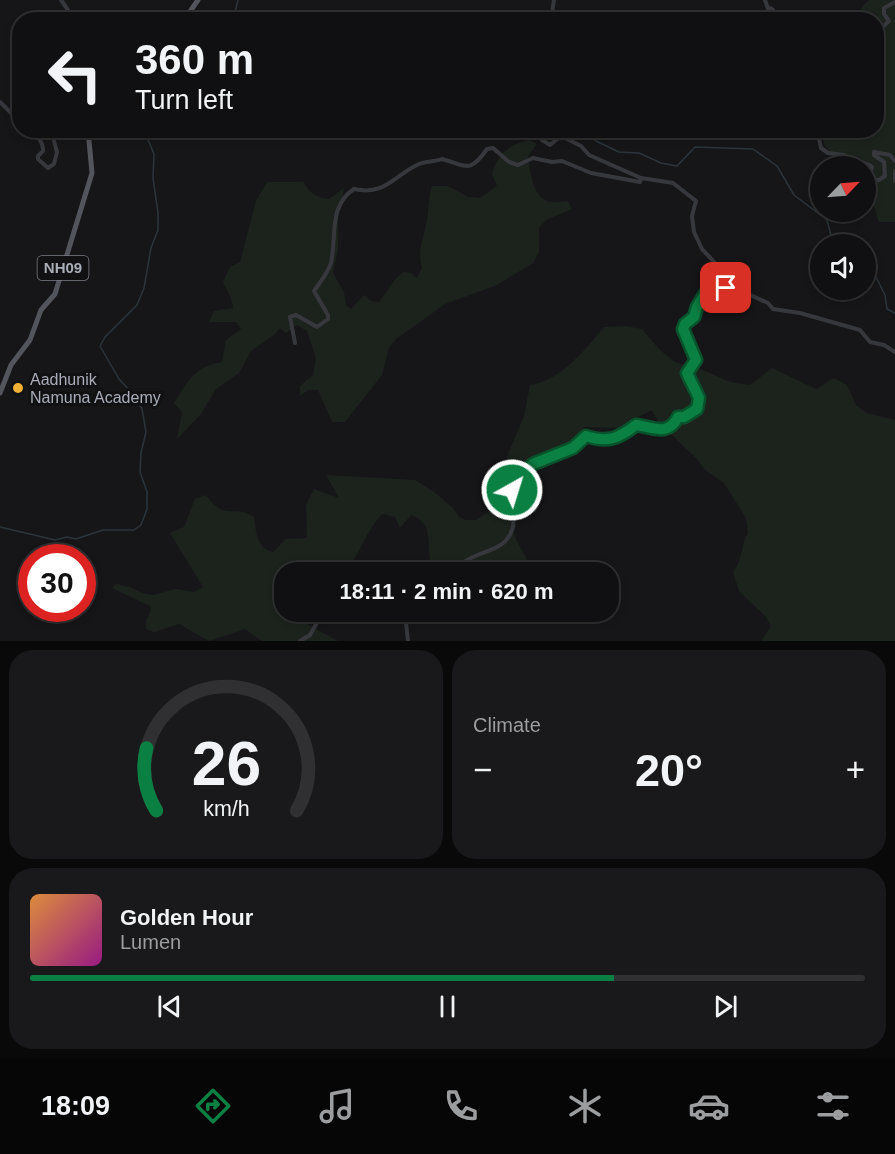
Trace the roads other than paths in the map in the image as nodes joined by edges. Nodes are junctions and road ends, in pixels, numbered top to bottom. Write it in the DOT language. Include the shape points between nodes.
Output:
graph roads {
  1 [pos="765,0"];
  2 [pos="895,2"];
  3 [pos="769,8"];
  4 [pos="770,12"];
  5 [pos="774,12"];
  6 [pos="884,12"];
  7 [pos="884,14"];
  8 [pos="884,26"];
  9 [pos="0,102"];
  10 [pos="12,115"];
  11 [pos="39,138"];
  12 [pos="53,138"];
  13 [pos="89,138"];
  14 [pos="542,138"];
  15 [pos="559,138"];
  16 [pos="565,138"];
  17 [pos="819,138"];
  18 [pos="846,156"];
  19 [pos="874,156"];
  20 [pos="876,157"];
  21 [pos="895,161"];
  22 [pos="895,171"];
  23 [pos="641,178"];
  24 [pos="876,180"];
  25 [pos="895,181"];
  26 [pos="706,292"];
  27 [pos="296,343"];
  28 [pos="895,352"];
  29 [pos="0,393"];
  30 [pos="465,562"];
  31 [pos="317,622"];
  32 [pos="406,622"];
  33 [pos="300,641"];
  34 [pos="408,641"];
  1 -- 3 [label="street"];
  2 -- 6 [label="street"];
  3 -- 4 [label="street"];
  3 -- 5 [label="street"];
  7 -- 8 [label="street" via="889,21"];
  9 -- 10 [label="street"];
  11 -- 12 [label="street" via="43,151 38,159 48,168 54,164 57,152"];
  13 -- 29 [label="main road, NH09" via="92,173 55,294 41,310 30,340 11,365"];
  14 -- 15 [label="street" via="550,145"];
  16 -- 23 [label="street" via="592,156"];
  17 -- 18 [label="street" via="821,148 828,153"];
  19 -- 21 [label="street" via="874,152 890,155"];
  20 -- 24 [label="street" via="884,162 885,176"];
  22 -- 25 [label="street"];
  23 -- 26 [label="street" via="673,183 696,201 692,216 694,232 725,282 709,283 704,286"];
  23 -- 27 [label="street" via="640,182 613,179 562,161 533,158 518,165 493,148 468,167 442,159 421,163 383,188 372,192 354,189 346,194 334,218 330,266 314,291 328,320 317,327 296,315 290,316"];
  26 -- 28 [label="street" via="726,288 748,294 773,309 860,330 870,342"];
  26 -- 30 [label="street" via="694,317 683,329 696,360 687,373 699,398 697,409 678,417 665,430 636,425 616,439 596,441 586,436 573,448 533,464 512,490 509,501 513,526 506,540 496,549"];
  31 -- 33 [label="street" via="310,635"];
  32 -- 34 [label="street"];
}
